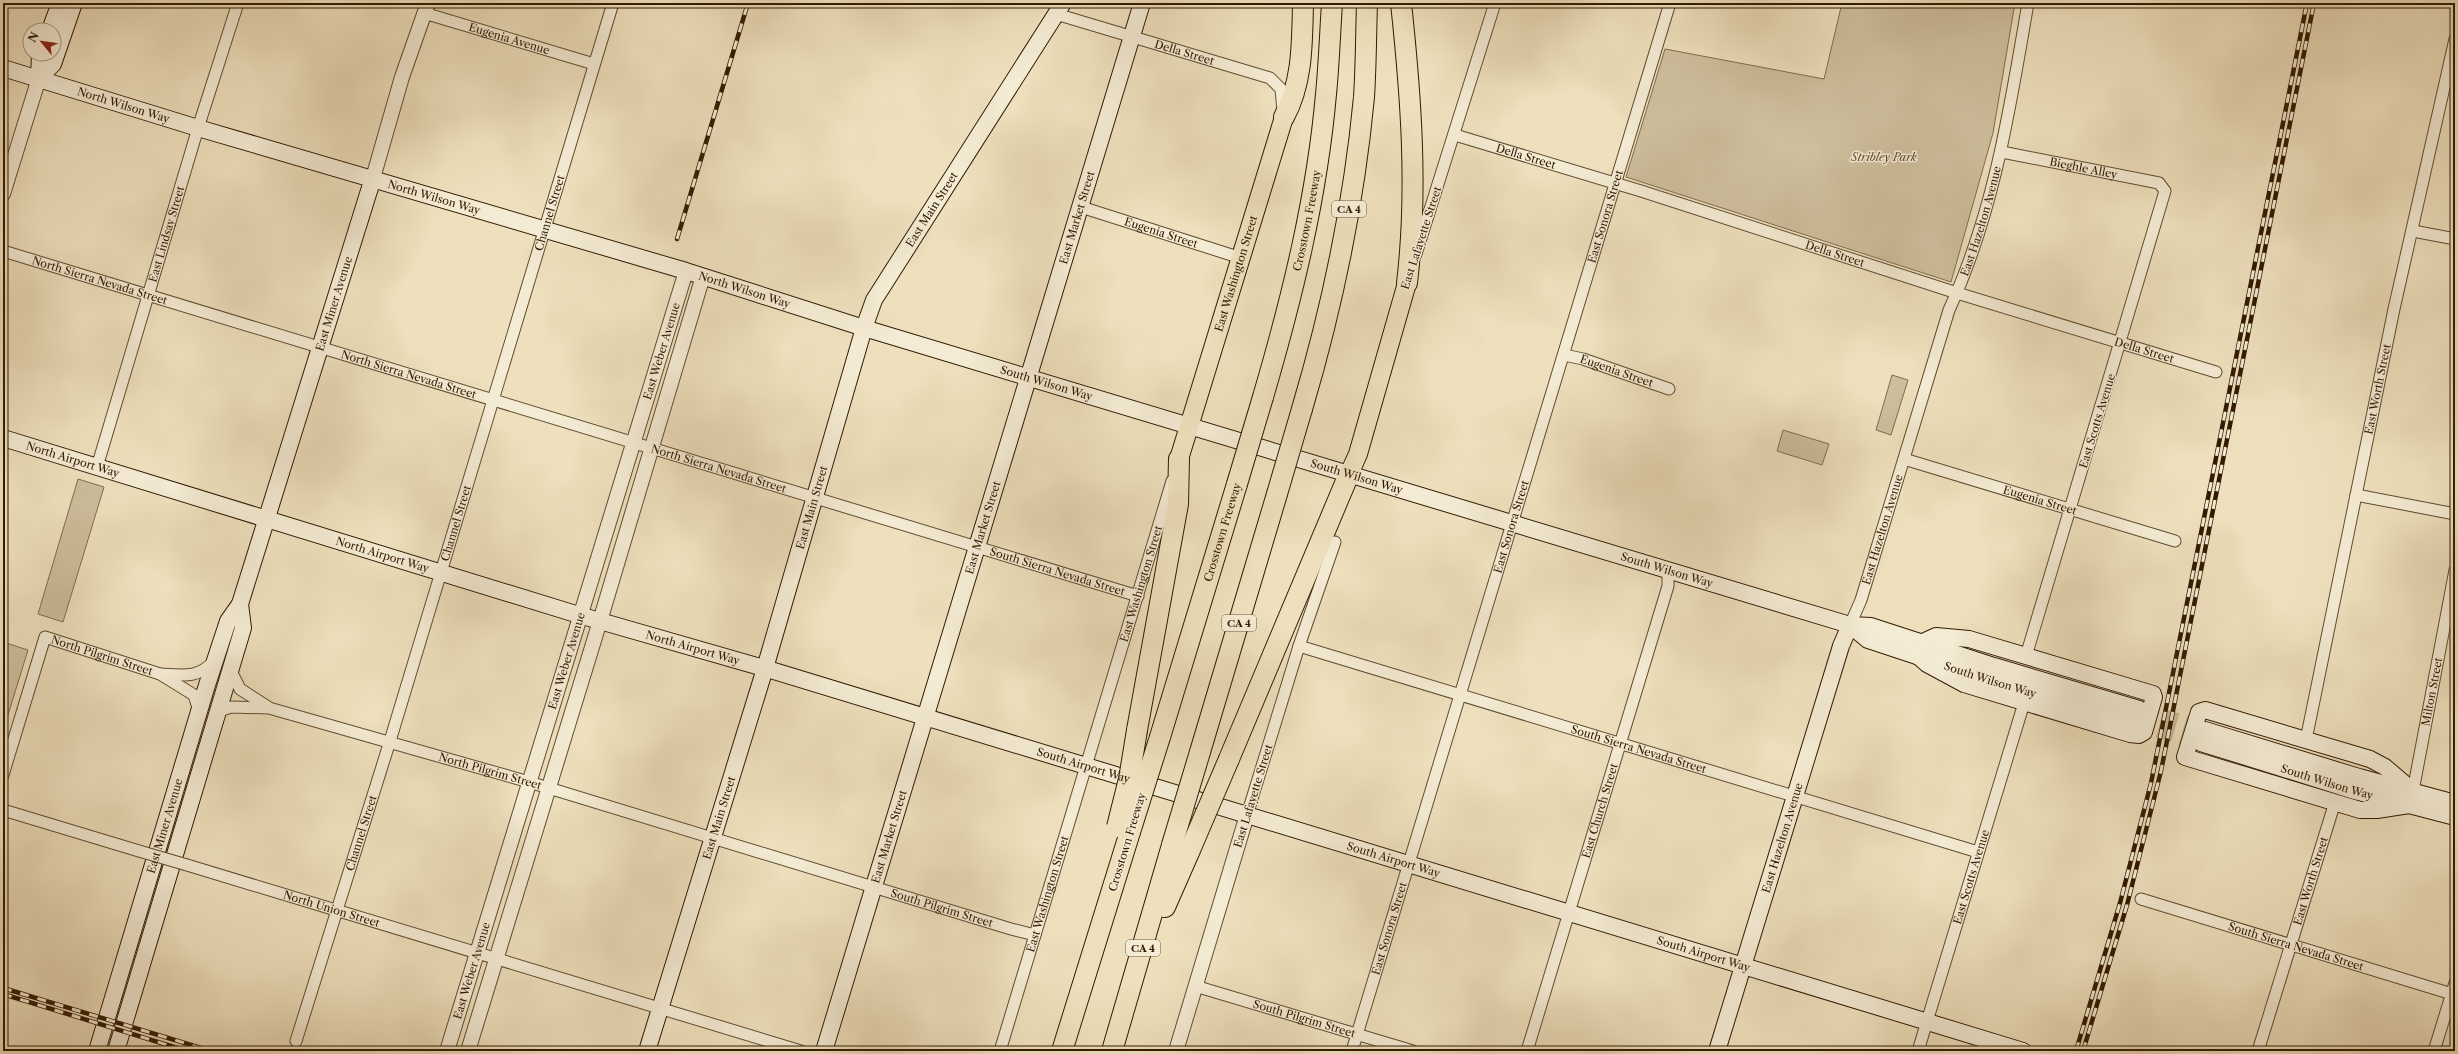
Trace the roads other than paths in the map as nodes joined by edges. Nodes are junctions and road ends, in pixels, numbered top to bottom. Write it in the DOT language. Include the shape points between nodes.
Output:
graph roads {
  1 [pos="60,3"];
  2 [pos="74,3"];
  3 [pos="238,3"];
  4 [pos="613,3"];
  5 [pos="1142,3"];
  6 [pos="1303,3"];
  7 [pos="1332,3"];
  8 [pos="1366,3"];
  9 [pos="1402,3"];
  10 [pos="1495,3"];
  11 [pos="1670,3"];
  12 [pos="2028,3"];
  13 [pos="426,8"];
  14 [pos="1059,9"];
  15 [pos="53,22"];
  16 [pos="1131,38"];
  17 [pos="2455,39"];
  18 [pos="40,62"];
  19 [pos="594,64"];
  20 [pos="3,68"];
  21 [pos="39,78"];
  22 [pos="1284,117"];
  23 [pos="198,128"];
  24 [pos="1455,135"];
  25 [pos="2002,152"];
  26 [pos="373,178"];
  27 [pos="1616,184"];
  28 [pos="2164,187"];
  29 [pos="3,194"];
  30 [pos="1081,206"];
  31 [pos="544,230"];
  32 [pos="2413,231"];
  33 [pos="2455,240"];
  34 [pos="3,251"];
  35 [pos="1241,258"];
  36 [pos="686,271"];
  37 [pos="703,276"];
  38 [pos="1407,283"];
  39 [pos="1957,293"];
  40 [pos="149,296"];
  41 [pos="864,328"];
  42 [pos="2121,343"];
  43 [pos="320,347"];
  44 [pos="1564,355"];
  45 [pos="2216,372"];
  46 [pos="1029,377"];
  47 [pos="1669,389"];
  48 [pos="493,400"];
  49 [pos="1188,426"];
  50 [pos="3,438"];
  51 [pos="634,442"];
  52 [pos="651,447"];
  53 [pos="1179,459"];
  54 [pos="1904,459"];
  55 [pos="97,467"];
  56 [pos="1350,474"];
  57 [pos="2356,495"];
  58 [pos="815,498"];
  59 [pos="2070,509"];
  60 [pos="2455,514"];
  61 [pos="266,518"];
  62 [pos="1513,524"];
  63 [pos="2175,541"];
  64 [pos="1335,542"];
  65 [pos="976,547"];
  66 [pos="1668,570"];
  67 [pos="2455,570"];
  68 [pos="440,572"];
  69 [pos="1138,596"];
  70 [pos="240,604"];
  71 [pos="579,615"];
  72 [pos="600,621"];
  73 [pos="1850,625"];
  74 [pos="1299,646"];
  75 [pos="1920,649"];
  76 [pos="2026,656"];
  77 [pos="216,659"];
  78 [pos="764,668"];
  79 [pos="230,669"];
  80 [pos="160,674"];
  81 [pos="1461,695"];
  82 [pos="2024,703"];
  83 [pos="268,708"];
  84 [pos="200,711"];
  85 [pos="2137,716"];
  86 [pos="216,717"];
  87 [pos="925,717"];
  88 [pos="2203,736"];
  89 [pos="2306,740"];
  90 [pos="390,741"];
  91 [pos="1620,743"];
  92 [pos="1087,766"];
  93 [pos="3,774"];
  94 [pos="529,782"];
  95 [pos="548,788"];
  96 [pos="1794,796"];
  97 [pos="2411,798"];
  98 [pos="2335,802"];
  99 [pos="2455,803"];
  100 [pos="3,810"];
  101 [pos="1247,815"];
  102 [pos="2455,817"];
  103 [pos="1123,830"];
  104 [pos="712,838"];
  105 [pos="1181,847"];
  106 [pos="1978,852"];
  107 [pos="1409,864"];
  108 [pos="873,888"];
  109 [pos="2140,899"];
  110 [pos="337,911"];
  111 [pos="1569,912"];
  112 [pos="1035,935"];
  113 [pos="2291,945"];
  114 [pos="477,952"];
  115 [pos="496,958"];
  116 [pos="1743,965"];
  117 [pos="2455,983"];
  118 [pos="1196,986"];
  119 [pos="2452,994"];
  120 [pos="660,1008"];
  121 [pos="1927,1021"];
  122 [pos="1358,1034"];
  123 [pos="296,1041"];
  124 [pos="97,1051"];
  125 [pos="116,1051"];
  126 [pos="447,1051"];
  127 [pos="468,1051"];
  128 [pos="648,1051"];
  129 [pos="801,1051"];
  130 [pos="824,1051"];
  131 [pos="1000,1051"];
  132 [pos="1062,1051"];
  133 [pos="1112,1051"];
  134 [pos="1176,1051"];
  135 [pos="1352,1051"];
  136 [pos="1413,1051"];
  137 [pos="1527,1051"];
  138 [pos="1716,1051"];
  139 [pos="1918,1051"];
  140 [pos="2023,1051"];
  141 [pos="2258,1051"];
  142 [pos="2434,1051"];
  1 -- 15 [label="main road"];
  2 -- 21 [label="main road" via="53,64"];
  3 -- 23 [label="street, East Lindsay Street"];
  4 -- 19 [label="street, Channel Street"];
  5 -- 16 [label="main road, East Market Street"];
  6 -- 22 [label="highway" via="1302,54 1292,102"];
  7 -- 103 [label="highway, Crosstown Freeway, bridge" via="1326,94 1313,189 1291,302 1160,737"];
  8 -- 105 [label="highway, CA 4, bridge" via="1364,96 1352,194 1334,287 1302,409 1200,752"];
  9 -- 38 [label="highway" via="1408,68 1413,186"];
  10 -- 24 [label="street, East Lafayette Street"];
  11 -- 27 [label="street, East Sonora Street"];
  12 -- 25 [label="street, East Hazelton Avenue"];
  13 -- 19 [label="street, Eugenia Avenue"];
  13 -- 26 [label="street, East Miner Avenue" via="402,77"];
  14 -- 16 [label="street, Della Street"];
  14 -- 41 [label="main road, East Main Street" via="874,300"];
  16 -- 22 [label="street, Della Street" via="1270,78 1281,89"];
  16 -- 30 [label="main road, East Market Street"];
  17 -- 32 [label="street, East Worth Street"];
  18 -- 21 [label="main road"];
  19 -- 31 [label="street, Channel Street"];
  20 -- 21 [label="main road, North Wilson Way"];
  21 -- 23 [label="main road, North Wilson Way"];
  21 -- 29 [label="street"];
  22 -- 35 [label="main road, East Washington Street"];
  23 -- 26 [label="main road, North Wilson Way"];
  23 -- 40 [label="street, East Lindsay Street"];
  24 -- 27 [label="street, Della Street"];
  24 -- 38 [label="street, East Lafayette Street"];
  25 -- 28 [label="street, Bieghle Alley" via="2159,183"];
  25 -- 39 [label="street, East Hazelton Avenue" via="1964,280"];
  26 -- 31 [label="main road, North Wilson Way"];
  26 -- 43 [label="main road, East Miner Avenue"];
  27 -- 39 [label="street, Della Street"];
  27 -- 44 [label="street, East Sonora Street"];
  28 -- 42 [label="street, East Scotts Avenue" via="2165,194"];
  30 -- 35 [label="street, Eugenia Street"];
  30 -- 46 [label="main road, East Market Street"];
  31 -- 36 [label="main road, North Wilson Way"];
  31 -- 48 [label="street, Channel Street"];
  32 -- 33 [label="street"];
  32 -- 57 [label="street, East Worth Street"];
  34 -- 40 [label="street, North Sierra Nevada Street"];
  35 -- 49 [label="main road, East Washington Street"];
  36 -- 37 [label="main road, North Wilson Way"];
  36 -- 51 [label="street, East Weber Avenue"];
  37 -- 41 [label="main road, North Wilson Way"];
  37 -- 52 [label="street, East Weber Avenue"];
  38 -- 56 [label="main road, East Lafayette Street"];
  39 -- 42 [label="street, Della Street"];
  39 -- 54 [label="street, East Hazelton Avenue"];
  40 -- 43 [label="street, North Sierra Nevada Street"];
  40 -- 55 [label="street, East Lindsay Street"];
  41 -- 46 [label="main road, South Wilson Way"];
  41 -- 58 [label="main road, East Main Street"];
  42 -- 45 [label="street, Della Street"];
  42 -- 59 [label="street, East Scotts Avenue"];
  43 -- 48 [label="street, North Sierra Nevada Street"];
  43 -- 61 [label="main road, East Miner Avenue"];
  44 -- 47 [label="street, Eugenia Street"];
  44 -- 62 [label="street, East Sonora Street"];
  46 -- 49 [label="main road, South Wilson Way"];
  46 -- 65 [label="main road, East Market Street"];
  48 -- 51 [label="street, North Sierra Nevada Street"];
  48 -- 68 [label="street, Channel Street"];
  49 -- 53 [label="main road, East Washington Street"];
  49 -- 56 [label="main road, South Wilson Way"];
  50 -- 55 [label="main road, North Airport Way"];
  51 -- 52 [label="street, North Sierra Nevada Street"];
  51 -- 71 [label="street, East Weber Avenue"];
  52 -- 58 [label="street, North Sierra Nevada Street"];
  52 -- 72 [label="street, East Weber Avenue"];
  53 -- 69 [label="street, East Washington Street"];
  53 -- 103 [label="highway, bridge" via="1178,504 1137,730"];
  54 -- 59 [label="street, Eugenia Street"];
  54 -- 73 [label="street, East Hazelton Avenue" via="1861,600"];
  55 -- 61 [label="main road, North Airport Way"];
  56 -- 62 [label="main road, South Wilson Way"];
  56 -- 105 [label="highway, bridge" via="1229,759"];
  57 -- 60 [label="street"];
  57 -- 89 [label="street, East Worth Street"];
  58 -- 65 [label="street, South Sierra Nevada Street"];
  58 -- 78 [label="main road, East Main Street"];
  59 -- 63 [label="street, Eugenia Street"];
  59 -- 76 [label="street, East Scotts Avenue"];
  61 -- 68 [label="main road, North Airport Way"];
  61 -- 70 [label="main road, East Miner Avenue"];
  62 -- 66 [label="main road, South Wilson Way"];
  62 -- 81 [label="street, East Sonora Street"];
  64 -- 74 [label="street, East Lafayette Street"];
  65 -- 69 [label="street, South Sierra Nevada Street"];
  65 -- 87 [label="main road, East Market Street"];
  66 -- 73 [label="main road, South Wilson Way"];
  66 -- 91 [label="street, East Church Street" via="1668,586"];
  67 -- 97 [label="street, Milton Street"];
  68 -- 71 [label="main road, North Airport Way"];
  68 -- 90 [label="street, Channel Street"];
  69 -- 92 [label="street, East Washington Street"];
  70 -- 77 [label="main road, East Miner Avenue" via="228,621"];
  70 -- 79 [label="main road, East Miner Avenue" via="243,628"];
  71 -- 72 [label="main road, North Airport Way"];
  71 -- 94 [label="street, East Weber Avenue"];
  72 -- 78 [label="main road, North Airport Way"];
  72 -- 95 [label="street, East Weber Avenue"];
  73 -- 75 [label="main road, South Wilson Way" via="1868,640"];
  73 -- 96 [label="main road, East Hazelton Avenue" via="1841,646"];
  74 -- 81 [label="street, South Sierra Nevada Street"];
  74 -- 101 [label="street, East Lafayette Street"];
  75 -- 76 [label="main road" via="1936,636 1969,639"];
  75 -- 82 [label="main road" via="1927,664 1952,680"];
  75 -- 85 [label="main road, South Wilson Way"];
  76 -- 82 [label="main road" via="2153,694 2154,697 2144,732 2139,735"];
  77 -- 80 [label="street, North Pilgrim Street" via="194,675"];
  77 -- 84 [label="main road, East Miner Avenue"];
  78 -- 87 [label="main road, South Airport Way"];
  78 -- 104 [label="main road, East Main Street"];
  79 -- 83 [label="street, North Pilgrim Street" via="240,688"];
  79 -- 86 [label="main road, East Miner Avenue"];
  80 -- 84 [label="street, North Pilgrim Street" via="194,695"];
  80 -- 93 [label="street, North Pilgrim Street" via="45,636"];
  81 -- 91 [label="street, South Sierra Nevada Street"];
  81 -- 107 [label="street, East Sonora Street"];
  82 -- 106 [label="street, East Scotts Avenue"];
  83 -- 86 [label="street, North Pilgrim Street" via="230,707"];
  83 -- 90 [label="street, North Pilgrim Street"];
  84 -- 124 [label="main road, East Miner Avenue"];
  86 -- 125 [label="main road, East Miner Avenue"];
  87 -- 92 [label="main road, South Airport Way"];
  87 -- 108 [label="main road, East Market Street"];
  88 -- 97 [label="main road, South Wilson Way"];
  89 -- 97 [label="main road" via="2370,759 2385,767"];
  89 -- 98 [label="main road" via="2205,710 2199,712 2185,757"];
  90 -- 94 [label="street, North Pilgrim Street"];
  90 -- 110 [label="street, Channel Street"];
  91 -- 96 [label="street, South Sierra Nevada Street"];
  91 -- 111 [label="street, East Church Street"];
  92 -- 101 [label="main road, South Airport Way"];
  92 -- 112 [label="street, East Washington Street"];
  94 -- 95 [label="street, North Pilgrim Street"];
  94 -- 114 [label="street, East Weber Avenue"];
  95 -- 104 [label="street, North Pilgrim Street"];
  95 -- 115 [label="street, East Weber Avenue"];
  96 -- 106 [label="street, South Sierra Nevada Street"];
  96 -- 116 [label="main road, East Hazelton Avenue"];
  97 -- 98 [label="main road" via="2365,811"];
  97 -- 99 [label="main road, South Wilson Way"];
  97 -- 102 [label="main road, South Wilson Way"];
  98 -- 113 [label="street, East Worth Street"];
  100 -- 110 [label="street, North Union Street, bridge"];
  101 -- 107 [label="main road, South Airport Way"];
  101 -- 118 [label="street, East Lafayette Street"];
  103 -- 132 [label="highway" via="1100,894 1087,969"];
  104 -- 108 [label="street, South Pilgrim Street"];
  104 -- 120 [label="main road, East Main Street"];
  105 -- 133 [label="highway"];
  106 -- 121 [label="street, East Scotts Avenue"];
  107 -- 111 [label="main road, South Airport Way"];
  107 -- 122 [label="street, East Sonora Street"];
  108 -- 112 [label="street, South Pilgrim Street"];
  108 -- 130 [label="main road, East Market Street"];
  109 -- 113 [label="street, South Sierra Nevada Street"];
  110 -- 114 [label="street, North Union Street"];
  110 -- 123 [label="street, Channel Street"];
  111 -- 116 [label="main road, South Airport Way"];
  111 -- 137 [label="street, East Church Street"];
  112 -- 131 [label="street, East Washington Street"];
  113 -- 119 [label="street, South Sierra Nevada Street"];
  113 -- 141 [label="street, East Worth Street"];
  114 -- 115 [label="street, North Union Street"];
  114 -- 126 [label="street, East Weber Avenue"];
  115 -- 120 [label="street, North Union Street"];
  115 -- 127 [label="street, East Weber Avenue"];
  116 -- 121 [label="main road, South Airport Way"];
  116 -- 138 [label="main road, East Hazelton Avenue"];
  117 -- 119 [label="street"];
  118 -- 122 [label="street, South Pilgrim Street"];
  118 -- 134 [label="street, East Lafayette Street"];
  119 -- 142 [label="street"];
  120 -- 128 [label="main road, East Main Street"];
  120 -- 129 [label="street, North Union Street"];
  121 -- 139 [label="street, East Scotts Avenue"];
  121 -- 140 [label="main road, South Airport Way"];
  122 -- 135 [label="street, East Sonora Street"];
  122 -- 136 [label="street, South Pilgrim Street"];
}
